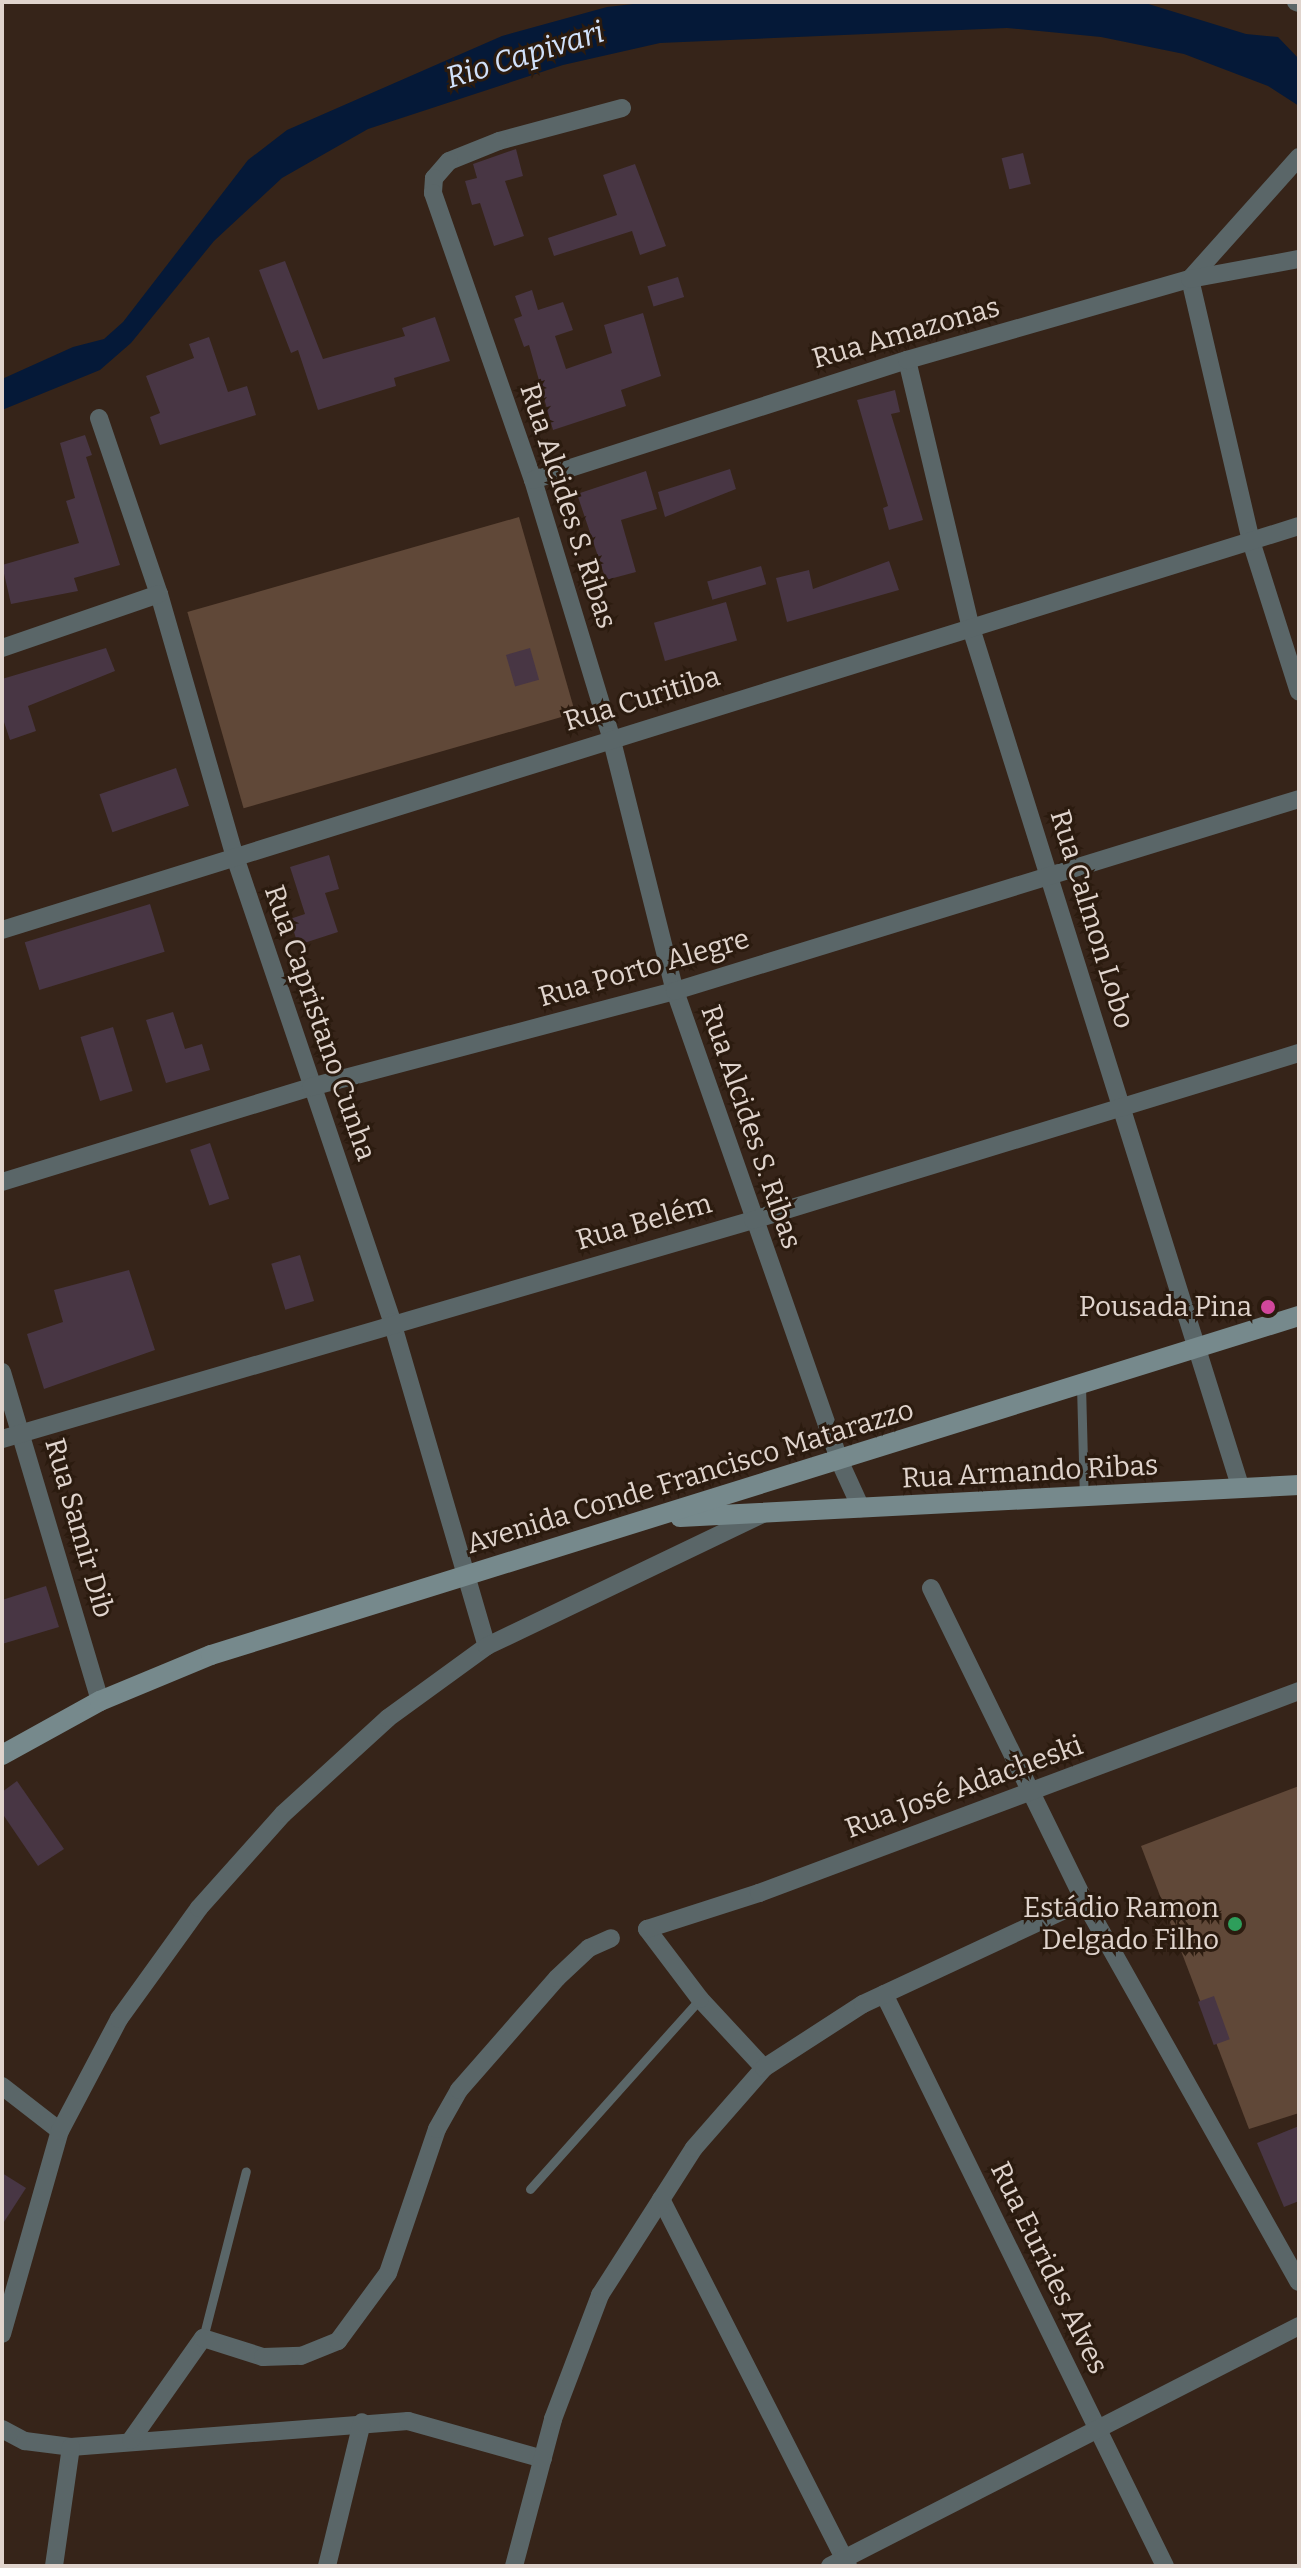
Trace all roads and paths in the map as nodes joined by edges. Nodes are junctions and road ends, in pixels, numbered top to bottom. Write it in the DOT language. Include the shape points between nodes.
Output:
graph roads {
  1 [pos="622,108"];
  2 [pos="1296,169"];
  3 [pos="1299,259"];
  4 [pos="1190,279"];
  5 [pos="907,360"];
  6 [pos="99,418"];
  7 [pos="533,480"];
  8 [pos="1299,526"];
  9 [pos="1251,541"];
  10 [pos="159,594"];
  11 [pos="971,628"];
  12 [pos="2,648"];
  13 [pos="1299,692"];
  14 [pos="611,737"];
  15 [pos="1299,799"];
  16 [pos="235,857"];
  17 [pos="1049,876"];
  18 [pos="2,930"];
  19 [pos="675,991"];
  20 [pos="1299,1053"];
  21 [pos="311,1087"];
  22 [pos="1122,1108"];
  23 [pos="2,1182"];
  24 [pos="753,1220"];
  25 [pos="1299,1316"];
  26 [pos="392,1322"];
  27 [pos="1198,1349"];
  28 [pos="2,1372"];
  29 [pos="1081,1385"];
  30 [pos="22,1433"];
  31 [pos="2,1439"];
  32 [pos="839,1460"];
  33 [pos="1299,1485"];
  34 [pos="1241,1489"];
  35 [pos="1084,1498"];
  36 [pos="861,1508"];
  37 [pos="764,1513"];
  38 [pos="651,1519"];
  39 [pos="469,1576"];
  40 [pos="931,1588"];
  41 [pos="487,1646"];
  42 [pos="1299,1691"];
  43 [pos="100,1701"];
  44 [pos="2,1755"];
  45 [pos="1028,1793"];
  46 [pos="1084,1901"];
  47 [pos="611,1938"];
  48 [pos="884,1994"];
  49 [pos="700,1999"];
  50 [pos="764,2068"];
  51 [pos="2,2086"];
  52 [pos="60,2131"];
  53 [pos="246,2171"];
  54 [pos="530,2189"];
  55 [pos="661,2199"];
  56 [pos="1299,2282"];
  57 [pos="1299,2326"];
  58 [pos="2,2334"];
  59 [pos="203,2338"];
  60 [pos="362,2422"];
  61 [pos="2,2429"];
  62 [pos="1098,2430"];
  63 [pos="131,2440"];
  64 [pos="71,2447"];
  65 [pos="543,2459"];
  66 [pos="840,2564"];
  67 [pos="54,2566"];
  68 [pos="327,2566"];
  69 [pos="514,2566"];
  70 [pos="1165,2566"];
  1 -- 7 [label="street, Rua Alcides S. Ribas" via="499,141 449,161 434,178 438,212"];
  2 -- 4 [label="street"];
  3 -- 4 [label="street, Rua Amazonas"];
  4 -- 5 [label="street, Rua Amazonas"];
  4 -- 9 [label="street"];
  5 -- 7 [label="street, Rua Amazonas"];
  5 -- 11 [label="street, Rua Calmon Lobo"];
  6 -- 10 [label="street, Rua Capristano Cunha"];
  7 -- 14 [label="street, Rua Alcides S. Ribas"];
  8 -- 9 [label="street, Rua Curitiba"];
  9 -- 11 [label="street, Rua Curitiba"];
  9 -- 13 [label="street"];
  10 -- 12 [label="street"];
  10 -- 16 [label="street, Rua Capristano Cunha"];
  11 -- 14 [label="street, Rua Curitiba"];
  11 -- 17 [label="street, Rua Calmon Lobo"];
  14 -- 16 [label="street, Rua Curitiba"];
  14 -- 19 [label="street, Rua Alcides S. Ribas"];
  15 -- 17 [label="street, Rua Porto Alegre"];
  16 -- 18 [label="street, Rua Curitiba"];
  16 -- 21 [label="street, Rua Capristano Cunha"];
  17 -- 19 [label="street, Rua Porto Alegre"];
  17 -- 22 [label="street, Rua Calmon Lobo"];
  19 -- 21 [label="street, Rua Porto Alegre"];
  19 -- 24 [label="street, Rua Alcides S. Ribas"];
  20 -- 22 [label="street, Rua Belém"];
  21 -- 23 [label="street, Rua Porto Alegre"];
  21 -- 26 [label="street, Rua Capristano Cunha"];
  22 -- 24 [label="street, Rua Belém"];
  22 -- 27 [label="street, Rua Calmon Lobo"];
  24 -- 26 [label="street, Rua Belém"];
  24 -- 32 [label="street, Rua Alcides S. Ribas"];
  25 -- 27 [label="street, Avenida Conde Francisco Matarazzo"];
  26 -- 30 [label="street, Rua Belém"];
  26 -- 39 [label="street, Rua Capristano Cunha"];
  27 -- 29 [label="street, Avenida Conde Francisco Matarazzo"];
  27 -- 34 [label="street, Rua Calmon Lobo"];
  28 -- 30 [label="street, Rua Samir Dib"];
  29 -- 32 [label="street, Avenida Conde Francisco Matarazzo"];
  29 -- 35 [label="lane"];
  30 -- 31 [label="street, Rua Belém"];
  30 -- 43 [label="street, Rua Samir Dib"];
  32 -- 36 [label="street, Rua Alcides S. Ribas"];
  32 -- 38 [label="street, Avenida Conde Francisco Matarazzo"];
  33 -- 34 [label="street, Rua Armando Ribas"];
  34 -- 35 [label="street, Rua Armando Ribas"];
  35 -- 36 [label="street, Rua Armando Ribas"];
  36 -- 37 [label="street, Rua Armando Ribas"];
  37 -- 38 [label="street, Rua Armando Ribas"];
  37 -- 41 [label="street, Rua Armando Ribas"];
  38 -- 39 [label="street, Avenida Conde Francisco Matarazzo"];
  39 -- 41 [label="street, Rua Capristano Cunha"];
  39 -- 43 [label="street, Avenida Conde Francisco Matarazzo" via="211,1655"];
  40 -- 45 [label="street"];
  41 -- 52 [label="street, Rua Armando Ribas" via="388,1718 283,1814 199,1908 119,2019"];
  42 -- 45 [label="street, Rua José Adacheski"];
  43 -- 44 [label="street, Avenida Conde Francisco Matarazzo"];
  45 -- 46 [label="street"];
  45 -- 49 [label="street, Rua José Adacheski" via="647,1929"];
  46 -- 48 [label="street"];
  46 -- 56 [label="street"];
  47 -- 59 [label="street" via="589,1948 557,1978 459,2090 437,2129 388,2273 338,2341 301,2356 263,2357"];
  48 -- 50 [label="street"];
  48 -- 62 [label="street, Rua Eurides Alves"];
  49 -- 50 [label="street"];
  49 -- 54 [label="lane"];
  50 -- 55 [label="street" via="694,2148"];
  51 -- 52 [label="street"];
  52 -- 58 [label="street, Rua Armando Ribas"];
  53 -- 59 [label="lane"];
  55 -- 65 [label="street" via="600,2295"];
  55 -- 66 [label="street"];
  57 -- 62 [label="street"];
  59 -- 63 [label="street" via="154,2415"];
  60 -- 63 [label="street"];
  60 -- 65 [label="street" via="408,2421"];
  60 -- 68 [label="street"];
  61 -- 64 [label="street" via="25,2441"];
  62 -- 66 [label="street"];
  62 -- 70 [label="street, Rua Eurides Alves"];
  63 -- 64 [label="street"];
  64 -- 67 [label="street"];
  65 -- 69 [label="street"];
}
